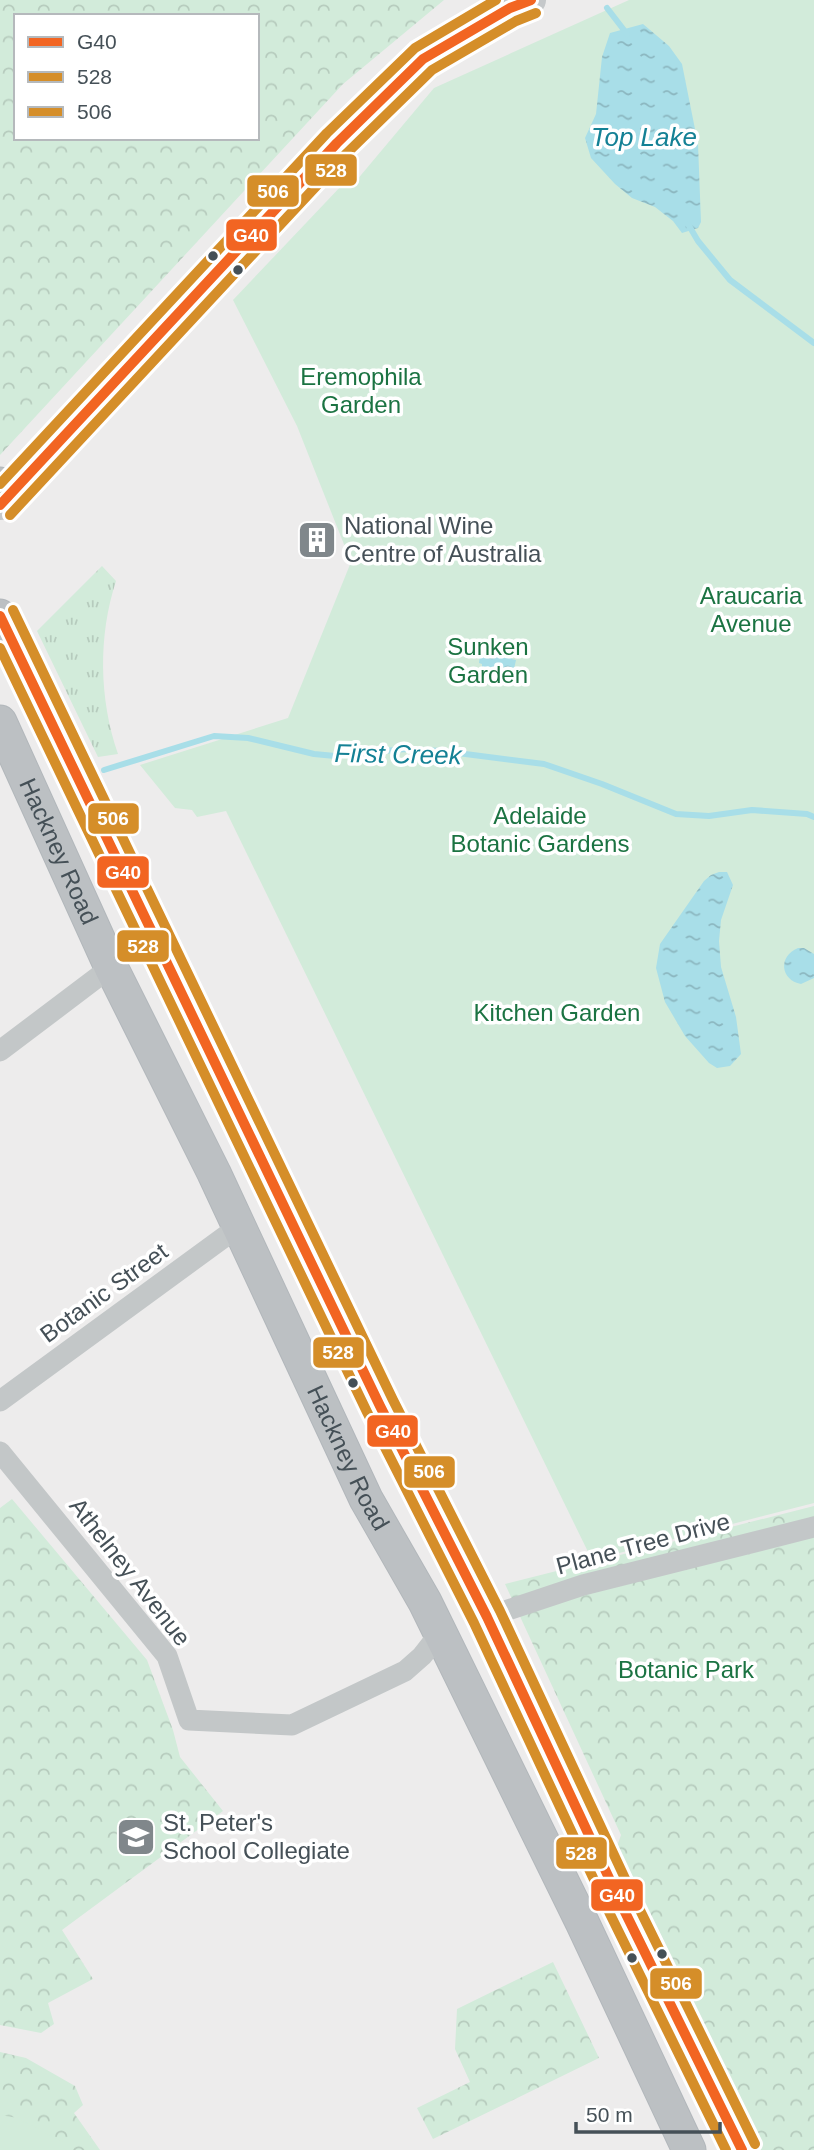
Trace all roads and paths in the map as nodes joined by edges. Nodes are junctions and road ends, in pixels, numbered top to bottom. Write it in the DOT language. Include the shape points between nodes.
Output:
graph roads {
  1 [pos="531,0"];
  2 [pos="5,493"];
  3 [pos="0,616"];
  4 [pos="0,722"];
  5 [pos="116,858"];
  6 [pos="90,917"];
  7 [pos="111,967"];
  8 [pos="0,1051"];
  9 [pos="238,1227"];
  10 [pos="0,1401"];
  11 [pos="0,1452"];
  12 [pos="814,1527"];
  13 [pos="487,1617"];
  14 [pos="440,1633"];
  15 [pos="458,1670"];
  16 [pos="405,1671"];
  17 [pos="582,1922"];
  18 [pos="689,2150"];
  19 [pos="742,2150"];
  1 -- 2 [label="main road" via="423,59 337,143"];
  3 -- 5 [label="highway, Hackney Road"];
  4 -- 6 [label="highway, Hackney Road"];
  5 -- 6 [label="highway" via="105,871"];
  5 -- 13 [label="highway, Hackney Road"];
  6 -- 7 [label="highway, Hackney Road"];
  7 -- 8 [label="street"];
  7 -- 9 [label="highway, Hackney Road"];
  9 -- 10 [label="street, Botanic Street"];
  9 -- 14 [label="highway, Hackney Road" via="366,1499"];
  11 -- 16 [label="street, Athelney Avenue" via="167,1656 189,1720 292,1725"];
  12 -- 13 [label="street, Plane Tree Drive" via="583,1585"];
  13 -- 17 [label="highway" via="473,1629 473,1638 577,1861"];
  13 -- 19 [label="highway, Hackney Road"];
  14 -- 15 [label="highway, Hackney Road"];
  14 -- 16 [label="street, Athelney Avenue"];
  15 -- 16 [label="street, Athelney Avenue" via="439,1666"];
  15 -- 17 [label="highway, Hackney Road"];
  17 -- 18 [label="highway, Hackney Road"];
}
